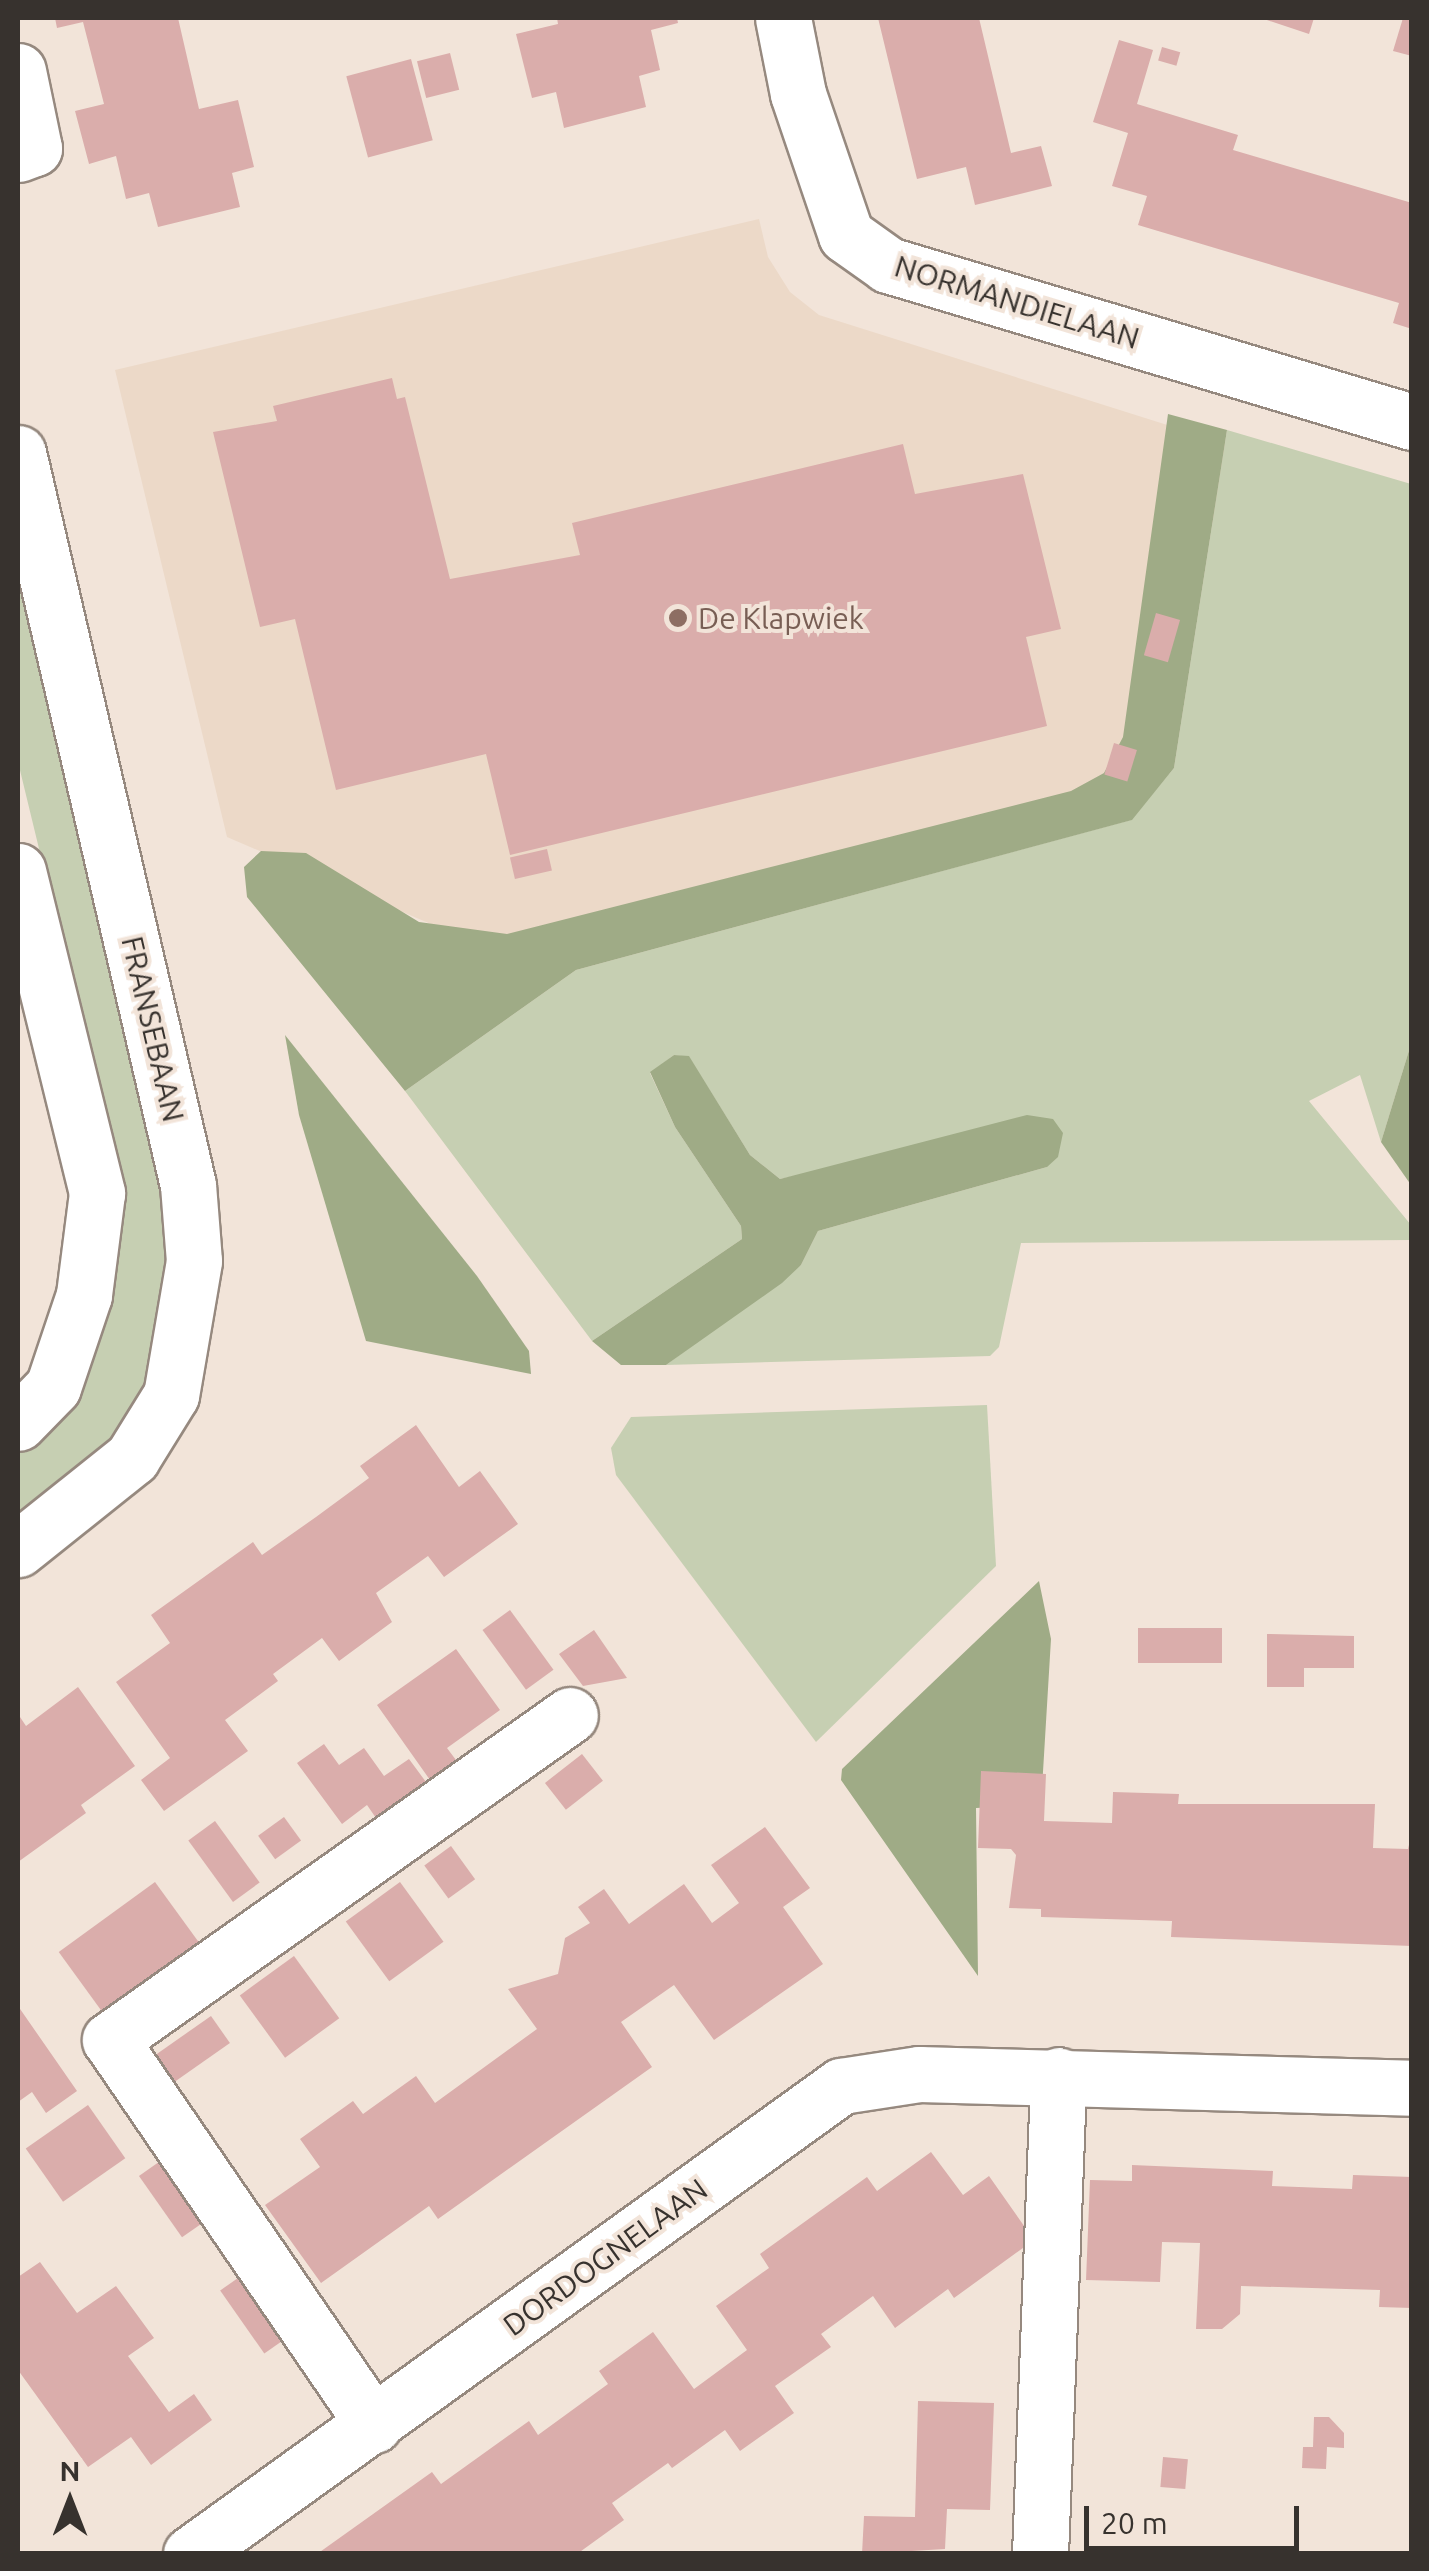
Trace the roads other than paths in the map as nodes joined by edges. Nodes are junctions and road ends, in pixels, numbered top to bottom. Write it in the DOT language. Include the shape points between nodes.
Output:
graph roads {
  1 [pos="782,18"];
  2 [pos="18,71"];
  3 [pos="18,154"];
  4 [pos="1412,422"];
  5 [pos="18,453"];
  6 [pos="18,871"];
  7 [pos="18,1423"];
  8 [pos="18,1549"];
  9 [pos="570,1715"];
  10 [pos="1058,2075"];
  11 [pos="1412,2088"];
  12 [pos="374,2425"];
  13 [pos="191,2554"];
  14 [pos="1040,2554"];
  1 -- 4 [label="street, NORMANDIELAAN" via="798,94 846,234 888,264"];
  2 -- 3 [label="street" via="34,148"];
  5 -- 8 [label="street, FRANSEBAAN" via="188,1185 194,1261 171,1395 132,1458"];
  6 -- 7 [label="street" via="97,1193 84,1296 53,1387"];
  9 -- 12 [label="street" via="110,2040"];
  10 -- 11 [label="street, DORDOGNELAAN"];
  10 -- 12 [label="street, DORDOGNELAAN" via="919,2074 841,2086"];
  10 -- 14 [label="street"];
  12 -- 13 [label="street, DORDOGNELAAN"];
}
